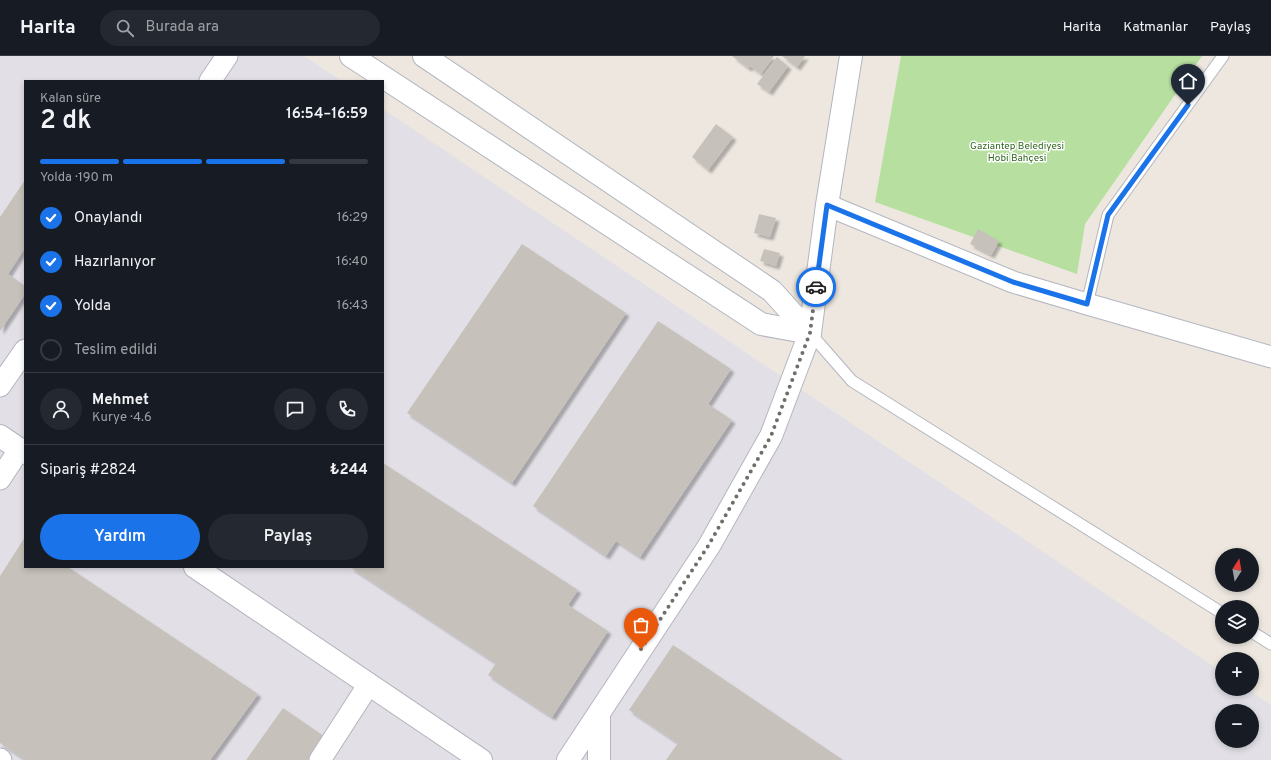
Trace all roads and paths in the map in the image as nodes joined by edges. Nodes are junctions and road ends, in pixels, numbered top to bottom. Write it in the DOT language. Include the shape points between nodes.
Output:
graph roads {
  1 [pos="227,56"];
  2 [pos="351,56"];
  3 [pos="424,56"];
  4 [pos="851,56"];
  5 [pos="1223,56"];
  6 [pos="211,80"];
  7 [pos="827,205"];
  8 [pos="1087,304"];
  9 [pos="810,333"];
  10 [pos="24,351"];
  11 [pos="1271,357"];
  12 [pos="0,386"];
  13 [pos="0,436"];
  14 [pos="22,452"];
  15 [pos="0,480"];
  16 [pos="195,568"];
  17 [pos="1215,609"];
  18 [pos="1259,636"];
  19 [pos="1271,644"];
  20 [pos="369,684"];
  21 [pos="599,714"];
  22 [pos="320,760"];
  23 [pos="481,760"];
  24 [pos="568,760"];
  25 [pos="599,760"];
  1 -- 6 [label="street"];
  2 -- 9 [label="street" via="761,324"];
  3 -- 9 [label="street" via="772,292"];
  4 -- 7 [label="street"];
  5 -- 8 [label="lane" via="1108,215"];
  7 -- 8 [label="street" via="1013,282"];
  7 -- 9 [label="street"];
  8 -- 11 [label="street"];
  9 -- 17 [label="lane" via="852,381"];
  9 -- 21 [label="street" via="771,436 708,546"];
  10 -- 12 [label="street"];
  13 -- 14 [label="street"];
  14 -- 15 [label="street"];
  16 -- 20 [label="street"];
  18 -- 19 [label="lane"];
  20 -- 22 [label="street"];
  20 -- 23 [label="street"];
  21 -- 24 [label="street"];
  21 -- 25 [label="street"];
}
